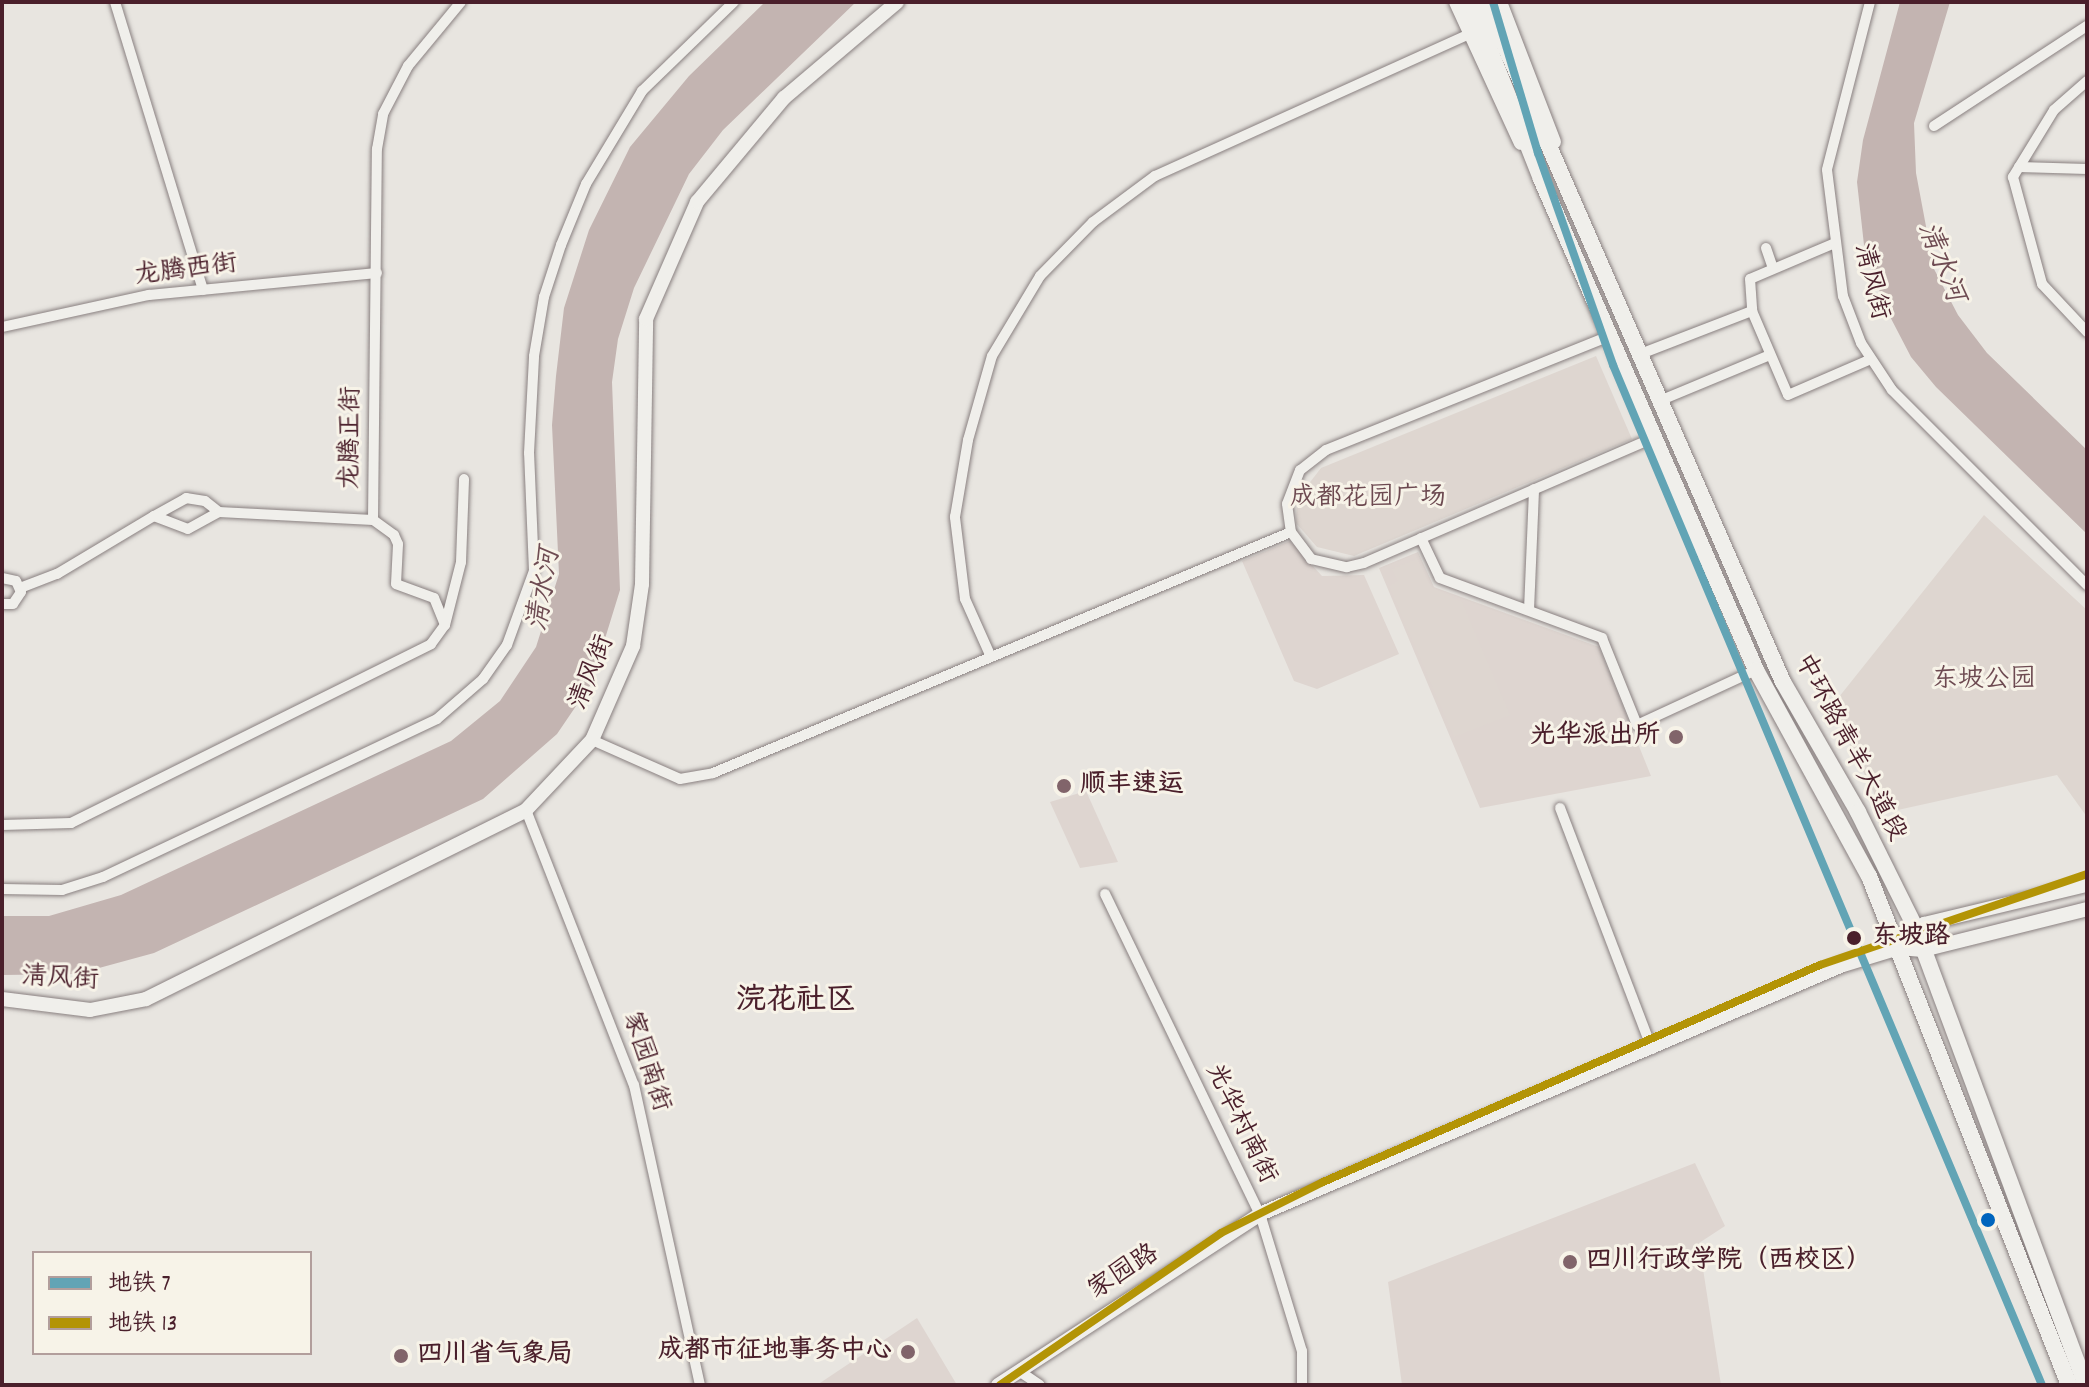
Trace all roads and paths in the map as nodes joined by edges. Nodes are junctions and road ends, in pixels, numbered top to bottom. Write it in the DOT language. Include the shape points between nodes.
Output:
graph roads {
  1 [pos="115,2"];
  2 [pos="461,2"];
  3 [pos="734,2"];
  4 [pos="897,2"];
  5 [pos="1456,2"];
  6 [pos="1471,2"];
  7 [pos="1486,2"];
  8 [pos="1500,2"];
  9 [pos="1870,2"];
  10 [pos="2087,26"];
  11 [pos="1469,34"];
  12 [pos="2087,81"];
  13 [pos="1521,102"];
  14 [pos="1934,126"];
  15 [pos="2019,167"];
  16 [pos="2087,169"];
  17 [pos="1564,173"];
  18 [pos="1541,179"];
  19 [pos="1835,243"];
  20 [pos="1766,248"];
  21 [pos="1773,268"];
  22 [pos="377,273"];
  23 [pos="203,290"];
  24 [pos="1752,311"];
  25 [pos="2,327"];
  26 [pos="2087,332"];
  27 [pos="1612,335"];
  28 [pos="1643,353"];
  29 [pos="1770,355"];
  30 [pos="1871,359"];
  31 [pos="1664,399"];
  32 [pos="1657,436"];
  33 [pos="464,479"];
  34 [pos="1534,489"];
  35 [pos="219,512"];
  36 [pos="154,516"];
  37 [pos="373,520"];
  38 [pos="1291,532"];
  39 [pos="1421,538"];
  40 [pos="2,578"];
  41 [pos="2087,585"];
  42 [pos="20,588"];
  43 [pos="457,590"];
  44 [pos="434,598"];
  45 [pos="2,605"];
  46 [pos="1529,610"];
  47 [pos="445,625"];
  48 [pos="991,657"];
  49 [pos="1756,670"];
  50 [pos="592,740"];
  51 [pos="1560,808"];
  52 [pos="526,810"];
  53 [pos="2,825"];
  54 [pos="2087,885"];
  55 [pos="2,889"];
  56 [pos="1105,894"];
  57 [pos="2087,909"];
  58 [pos="1916,929"];
  59 [pos="1899,948"];
  60 [pos="1923,950"];
  61 [pos="2,999"];
  62 [pos="1652,1049"];
  63 [pos="1260,1214"];
  64 [pos="1019,1371"];
  65 [pos="700,1385"];
  66 [pos="998,1385"];
  67 [pos="1040,1385"];
  68 [pos="1302,1385"];
  69 [pos="2069,1385"];
  70 [pos="2086,1385"];
  1 -- 23 [label="street"];
  2 -- 22 [label="street, 龙腾正街" via="408,66 383,114 377,149"];
  3 -- 55 [label="street" via="642,91 586,184 561,245 544,297 534,356 529,453 534,571 507,645 483,679 437,719 103,877 62,890"];
  4 -- 50 [label="street, 清风街" via="784,98 697,202 646,319 640,599 633,646"];
  5 -- 11 [label="street"];
  6 -- 13 [label="main road"];
  7 -- 13 [label="main road"];
  8 -- 17 [label="street"];
  9 -- 19 [label="street, 清风街" via="1827,170"];
  10 -- 14 [label="street"];
  11 -- 18 [label="street" via="1501,108"];
  11 -- 48 [label="street" via="1155,176 1093,222 1040,276 992,356 968,440 955,517 965,599"];
  12 -- 15 [label="street" via="2054,110"];
  13 -- 17 [label="main road, 中环路青羊大道段"];
  13 -- 18 [label="main road, 中环路青羊大道段"];
  15 -- 16 [label="street"];
  15 -- 26 [label="street" via="2013,177 2042,284"];
  17 -- 28 [label="main road, 中环路青羊大道段"];
  18 -- 27 [label="main road, 中环路青羊大道段"];
  19 -- 21 [label="street"];
  19 -- 30 [label="street, 清风街" via="1843,296"];
  20 -- 21 [label="street"];
  21 -- 24 [label="street" via="1750,279"];
  22 -- 23 [label="street, 龙腾西街"];
  22 -- 37 [label="street, 龙腾正街"];
  23 -- 25 [label="street, 龙腾西街" via="149,295"];
  24 -- 28 [label="street"];
  24 -- 29 [label="street"];
  27 -- 32 [label="main road, 中环路青羊大道段"];
  27 -- 38 [label="street" via="1326,450 1300,470 1287,504"];
  28 -- 31 [label="main road, 中环路青羊大道段"];
  29 -- 30 [label="street" via="1788,395"];
  29 -- 31 [label="street"];
  30 -- 41 [label="street, 清风街" via="1892,390"];
  31 -- 58 [label="main road, 中环路青羊大道段" via="1783,682 1858,812"];
  32 -- 34 [label="street"];
  32 -- 49 [label="main road, 中环路青羊大道段"];
  33 -- 43 [label="street"];
  34 -- 39 [label="street"];
  34 -- 46 [label="street"];
  35 -- 36 [label="street, 龙腾正街" via="188,529"];
  35 -- 36 [label="street" via="205,501 186,498"];
  35 -- 37 [label="street, 龙腾正街"];
  36 -- 42 [label="street" via="57,574"];
  37 -- 44 [label="street" via="398,544 396,584"];
  38 -- 39 [label="street" via="1311,559 1347,567"];
  38 -- 48 [label="street"];
  39 -- 46 [label="street" via="1440,578"];
  40 -- 42 [label="street" via="12,578"];
  42 -- 45 [label="street" via="17,601"];
  43 -- 44 [label="street" via="445,599"];
  43 -- 47 [label="street"];
  44 -- 47 [label="street"];
  46 -- 49 [label="street" via="1602,638 1637,725"];
  47 -- 53 [label="street" via="431,644 406,661 82,818 56,826"];
  48 -- 50 [label="street" via="696,778 680,779"];
  49 -- 59 [label="main road, 中环路青羊大道段" via="1869,876"];
  50 -- 52 [label="street, 清风街"];
  51 -- 62 [label="street"];
  52 -- 61 [label="street, 清风街" via="146,999 90,1010"];
  52 -- 65 [label="street, 家园南街" via="634,1085"];
  54 -- 58 [label="street" via="1977,907"];
  56 -- 63 [label="street, 光华村南街"];
  57 -- 60 [label="street"];
  58 -- 59 [label="street"];
  58 -- 60 [label="main road, 中环路青羊大道段"];
  59 -- 60 [label="street"];
  59 -- 62 [label="street, 家园路" via="1843,965"];
  59 -- 69 [label="main road, 中环路青羊大道段"];
  60 -- 70 [label="main road, 中环路青羊大道段"];
  62 -- 63 [label="street, 家园路"];
  63 -- 64 [label="street, 家园路"];
  63 -- 68 [label="street, 光华村南街" via="1302,1351"];
  64 -- 66 [label="street, 家园路"];
  64 -- 67 [label="street"];
}
